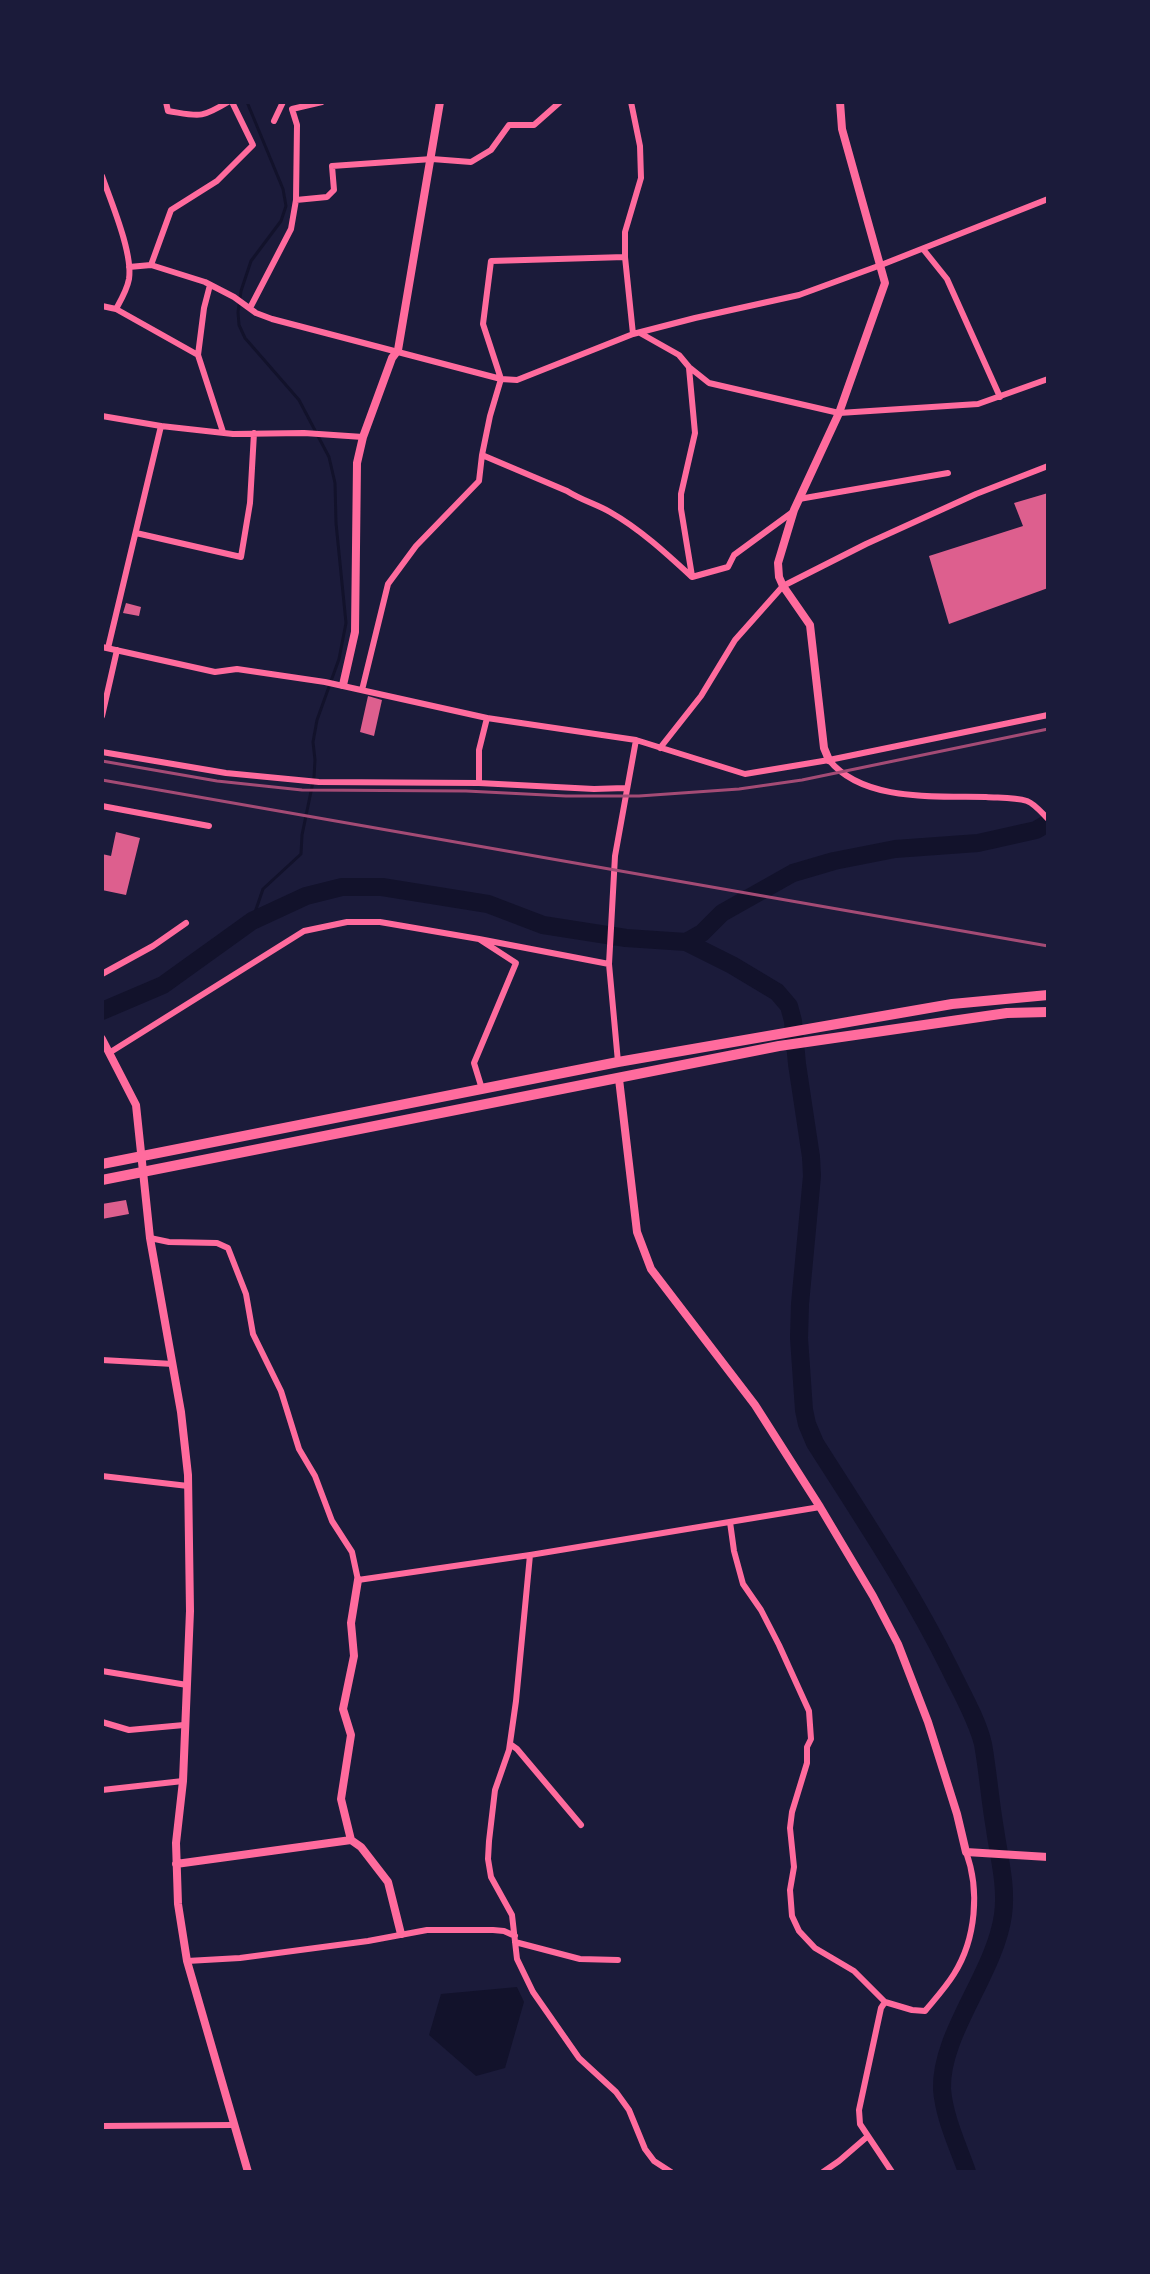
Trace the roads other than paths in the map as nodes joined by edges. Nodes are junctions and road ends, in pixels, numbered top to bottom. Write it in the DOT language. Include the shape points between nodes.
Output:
graph roads {
  1 [pos="166,102"];
  2 [pos="230,102"];
  3 [pos="283,102"];
  4 [pos="290,102"];
  5 [pos="322,102"];
  6 [pos="441,102"];
  7 [pos="560,102"];
  8 [pos="631,102"];
  9 [pos="840,102"];
  10 [pos="292,110"];
  11 [pos="274,121"];
  12 [pos="432,159"];
  13 [pos="102,176"];
  14 [pos="1048,199"];
  15 [pos="296,200"];
  16 [pos="922,249"];
  17 [pos="625,257"];
  18 [pos="151,265"];
  19 [pos="881,265"];
  20 [pos="129,267"];
  21 [pos="210,285"];
  22 [pos="102,306"];
  23 [pos="249,307"];
  24 [pos="116,309"];
  25 [pos="636,333"];
  26 [pos="396,353"];
  27 [pos="198,355"];
  28 [pos="689,367"];
  29 [pos="501,379"];
  30 [pos="1048,379"];
  31 [pos="1000,397"];
  32 [pos="839,413"];
  33 [pos="102,416"];
  34 [pos="161,426"];
  35 [pos="223,432"];
  36 [pos="254,433"];
  37 [pos="363,437"];
  38 [pos="482,454"];
  39 [pos="1048,466"];
  40 [pos="948,473"];
  41 [pos="799,499"];
  42 [pos="794,510"];
  43 [pos="136,533"];
  44 [pos="692,577"];
  45 [pos="783,586"];
  46 [pos="105,647"];
  47 [pos="117,650"];
  48 [pos="340,685"];
  49 [pos="362,690"];
  50 [pos="1048,715"];
  51 [pos="102,716"];
  52 [pos="487,718"];
  53 [pos="636,740"];
  54 [pos="660,748"];
  55 [pos="102,752"];
  56 [pos="829,760"];
  57 [pos="479,783"];
  58 [pos="625,789"];
  59 [pos="102,806"];
  60 [pos="1048,819"];
  61 [pos="209,826"];
  62 [pos="186,923"];
  63 [pos="479,939"];
  64 [pos="610,962"];
  65 [pos="102,974"];
  66 [pos="1048,995"];
  67 [pos="1048,1012"];
  68 [pos="811,1035"];
  69 [pos="778,1040"];
  70 [pos="104,1042"];
  71 [pos="109,1053"];
  72 [pos="618,1062"];
  73 [pos="619,1079"];
  74 [pos="482,1090"];
  75 [pos="141,1157"];
  76 [pos="102,1164"];
  77 [pos="142,1174"];
  78 [pos="102,1180"];
  79 [pos="150,1238"];
  80 [pos="102,1360"];
  81 [pos="173,1364"];
  82 [pos="102,1476"];
  83 [pos="188,1486"];
  84 [pos="820,1507"];
  85 [pos="730,1522"];
  86 [pos="530,1555"];
  87 [pos="358,1580"];
  88 [pos="102,1671"];
  89 [pos="187,1685"];
  90 [pos="102,1722"];
  91 [pos="184,1725"];
  92 [pos="510,1744"];
  93 [pos="183,1781"];
  94 [pos="102,1790"];
  95 [pos="581,1825"];
  96 [pos="351,1840"];
  97 [pos="966,1852"];
  98 [pos="1048,1857"];
  99 [pos="176,1864"];
  100 [pos="401,1934"];
  101 [pos="515,1939"];
  102 [pos="618,1960"];
  103 [pos="187,1961"];
  104 [pos="885,2002"];
  105 [pos="233,2125"];
  106 [pos="102,2126"];
  107 [pos="868,2136"];
  108 [pos="248,2172"];
  109 [pos="671,2172"];
  110 [pos="823,2172"];
  111 [pos="892,2172"];
  1 -- 2 [label="street" via="168,111 199,116"];
  2 -- 18 [label="street" via="253,145 217,181 171,210"];
  3 -- 11 [label="street"];
  4 -- 10 [label="street"];
  5 -- 10 [label="street"];
  6 -- 12 [label="street"];
  7 -- 12 [label="street" via="534,125 509,125 492,150 471,162"];
  8 -- 17 [label="street" via="640,146 641,178 625,232"];
  9 -- 19 [label="street" via="842,129"];
  10 -- 15 [label="street" via="297,125"];
  12 -- 15 [label="street" via="332,166 334,190 327,197"];
  12 -- 26 [label="street"];
  13 -- 20 [label="street"];
  14 -- 16 [label="street"];
  15 -- 23 [label="street" via="291,229"];
  16 -- 19 [label="street"];
  16 -- 31 [label="street" via="947,279"];
  17 -- 25 [label="street"];
  17 -- 29 [label="street" via="490,261 483,324"];
  18 -- 20 [label="street"];
  18 -- 21 [label="street"];
  19 -- 25 [label="street" via="799,295"];
  19 -- 32 [label="street" via="885,283"];
  20 -- 24 [label="street" via="126,289"];
  21 -- 23 [label="street"];
  21 -- 27 [label="street"];
  22 -- 24 [label="street"];
  23 -- 26 [label="street" via="272,319"];
  24 -- 27 [label="street"];
  25 -- 28 [label="street" via="679,355"];
  25 -- 29 [label="street" via="518,380"];
  26 -- 29 [label="street"];
  26 -- 37 [label="street"];
  27 -- 35 [label="street"];
  28 -- 32 [label="street" via="709,383"];
  28 -- 44 [label="street" via="695,433 681,509"];
  29 -- 38 [label="street"];
  30 -- 31 [label="street"];
  31 -- 32 [label="street" via="978,404"];
  32 -- 41 [label="street"];
  33 -- 34 [label="street"];
  34 -- 35 [label="street"];
  34 -- 43 [label="street"];
  35 -- 36 [label="street"];
  36 -- 37 [label="street"];
  36 -- 43 [label="street" via="250,503 241,557"];
  37 -- 48 [label="street" via="357,463 355,632"];
  38 -- 44 [label="street" via="609,512"];
  38 -- 49 [label="street" via="479,481 416,546 388,584"];
  39 -- 45 [label="street" via="976,494"];
  40 -- 41 [label="street"];
  41 -- 42 [label="street"];
  42 -- 44 [label="street" via="734,555 728,567"];
  42 -- 45 [label="street" via="778,563"];
  43 -- 46 [label="street"];
  45 -- 54 [label="street" via="735,640 701,696"];
  45 -- 56 [label="street" via="810,625 824,748"];
  46 -- 47 [label="street"];
  47 -- 48 [label="street" via="215,672 237,669"];
  47 -- 51 [label="street"];
  48 -- 49 [label="street"];
  49 -- 52 [label="street"];
  50 -- 56 [label="street"];
  52 -- 53 [label="street"];
  52 -- 57 [label="street" via="479,750"];
  53 -- 54 [label="street"];
  53 -- 58 [label="street"];
  54 -- 56 [label="street" via="745,774"];
  55 -- 57 [label="street" via="226,774 306,781"];
  56 -- 60 [label="street" via="847,777 870,788 924,795 1011,798 1029,802"];
  57 -- 58 [label="street"];
  58 -- 64 [label="street" via="615,856"];
  59 -- 61 [label="street"];
  62 -- 65 [label="street"];
  63 -- 64 [label="street"];
  63 -- 71 [label="street" via="380,922 348,922 304,932"];
  63 -- 74 [label="street" via="516,963 474,1063"];
  64 -- 72 [label="street"];
  66 -- 68 [label="highway" via="952,1004"];
  67 -- 68 [label="highway"];
  68 -- 69 [label="highway"];
  69 -- 72 [label="highway"];
  69 -- 73 [label="highway"];
  70 -- 71 [label="street"];
  71 -- 75 [label="street" via="136,1106"];
  72 -- 74 [label="highway"];
  73 -- 77 [label="highway"];
  73 -- 84 [label="street" via="637,1232 651,1269 755,1405"];
  74 -- 75 [label="highway"];
  75 -- 76 [label="highway"];
  75 -- 77 [label="street"];
  77 -- 78 [label="highway"];
  77 -- 79 [label="street"];
  79 -- 81 [label="street"];
  79 -- 87 [label="street" via="217,1243 228,1248 246,1294 253,1334 281,1391 300,1449 332,1521 352,1552"];
  80 -- 81 [label="street"];
  81 -- 83 [label="street"];
  82 -- 83 [label="street"];
  83 -- 89 [label="street"];
  84 -- 85 [label="street"];
  84 -- 97 [label="street" via="898,1644 928,1722"];
  85 -- 86 [label="street"];
  85 -- 104 [label="street" via="743,1584 761,1610 809,1711 811,1740 790,1828 794,1868 790,1890 792,1916 799,1931 815,1948 854,1971"];
  86 -- 87 [label="street"];
  86 -- 92 [label="street"];
  87 -- 96 [label="street" via="351,1623 354,1656 343,1709 351,1735 341,1799"];
  88 -- 89 [label="street"];
  89 -- 91 [label="street"];
  90 -- 91 [label="street" via="129,1730"];
  91 -- 93 [label="street"];
  92 -- 95 [label="street"];
  92 -- 101 [label="street" via="495,1790 488,1859 491,1877 512,1915"];
  93 -- 94 [label="street"];
  93 -- 99 [label="street"];
  96 -- 99 [label="street"];
  96 -- 100 [label="street" via="388,1882"];
  97 -- 98 [label="street"];
  97 -- 104 [label="street" via="975,1889 973,1920 955,1973 925,2011"];
  99 -- 103 [label="street"];
  100 -- 101 [label="street" via="493,1930 504,1931"];
  100 -- 103 [label="street" via="240,1958"];
  101 -- 102 [label="street" via="580,1959"];
  101 -- 109 [label="street" via="517,1959 525,1977 560,2032 579,2058 616,2092 629,2110 645,2149 654,2161"];
  103 -- 105 [label="street"];
  104 -- 107 [label="street" via="859,2110 860,2124"];
  105 -- 106 [label="street"];
  105 -- 108 [label="street"];
  107 -- 110 [label="street"];
  107 -- 111 [label="street"];
}
